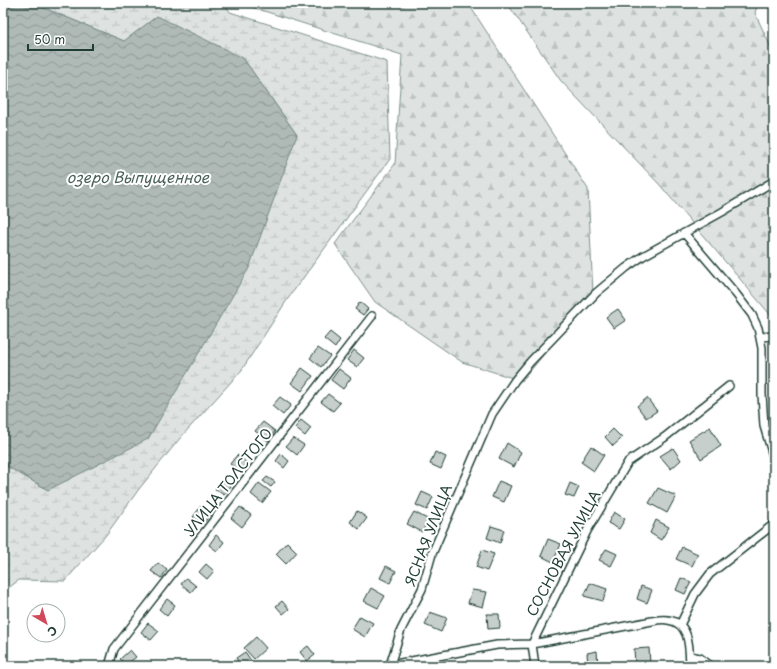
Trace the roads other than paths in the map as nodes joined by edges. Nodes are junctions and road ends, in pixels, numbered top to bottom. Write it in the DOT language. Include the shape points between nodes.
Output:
graph roads {
  1 [pos="774,181"];
  2 [pos="684,233"];
  3 [pos="372,316"];
  4 [pos="774,336"];
  5 [pos="760,337"];
  6 [pos="730,386"];
  7 [pos="774,459"];
  8 [pos="774,524"];
  9 [pos="680,625"];
  10 [pos="532,644"];
  11 [pos="690,656"];
  12 [pos="389,665"];
  13 [pos="109,666"];
  14 [pos="535,666"];
  15 [pos="690,666"];
  16 [pos="711,666"];
  1 -- 2 [label="street, ЯСНАЯ УЛИЦА"];
  2 -- 5 [label="street" via="748,310"];
  2 -- 12 [label="street, ЯСНАЯ УЛИЦА" via="643,256 610,281 515,380 492,414 432,554 422,589 400,630"];
  3 -- 13 [label="street, УЛИЦА ТОЛСТОГО" via="114,649"];
  4 -- 5 [label="street"];
  5 -- 7 [label="street" via="764,419"];
  6 -- 10 [label="street, СОСНОВАЯ УЛИЦА" via="665,437 628,462 587,531"];
  8 -- 9 [label="street" via="710,574 695,594"];
  9 -- 10 [label="street" via="667,620 652,621"];
  9 -- 11 [label="street" via="689,640"];
  10 -- 12 [label="street" via="497,644"];
  10 -- 14 [label="street"];
  11 -- 15 [label="street"];
  11 -- 16 [label="street" via="700,658"];
}
